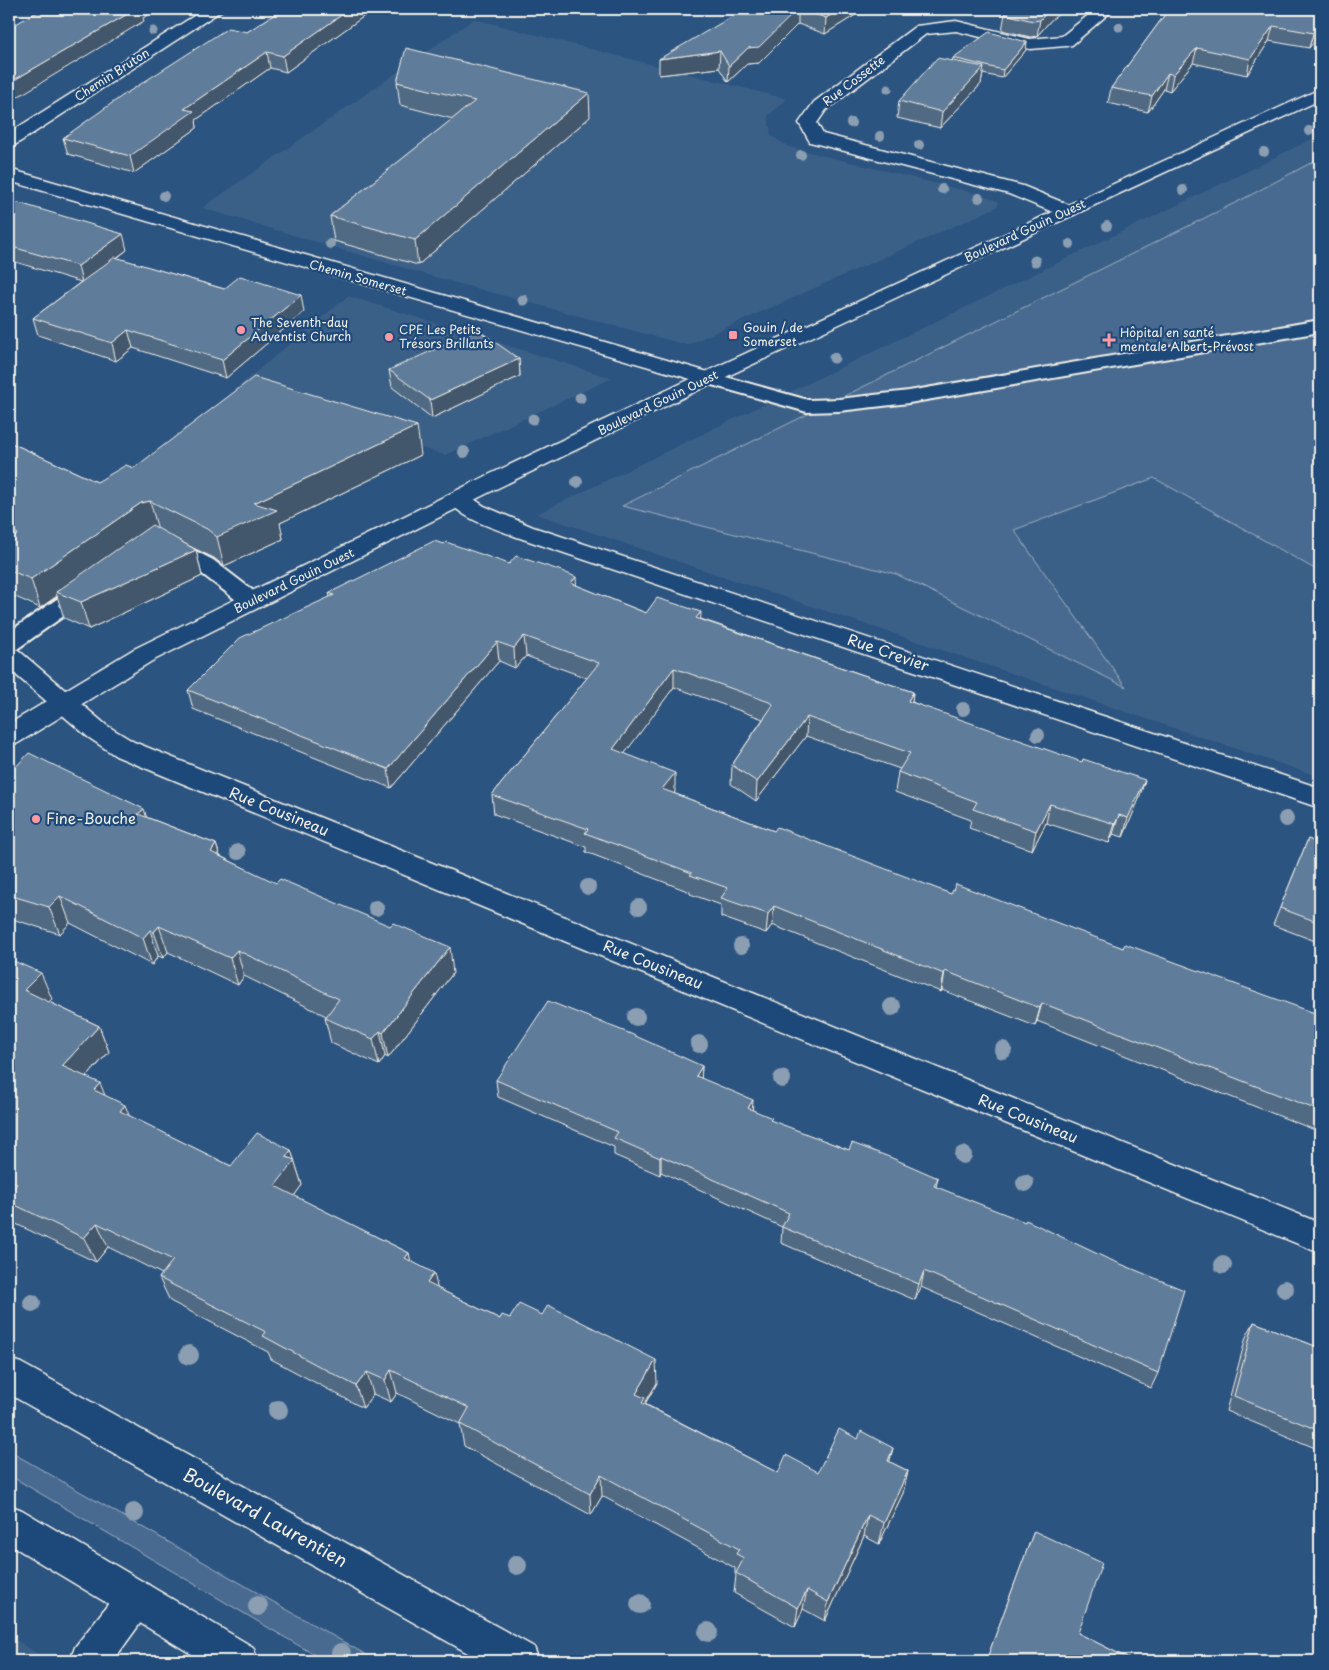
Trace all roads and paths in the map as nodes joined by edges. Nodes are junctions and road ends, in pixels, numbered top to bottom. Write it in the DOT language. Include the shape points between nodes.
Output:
graph roads {
  1 [pos="216,9"];
  2 [pos="1106,9"];
  3 [pos="1320,94"];
  4 [pos="9,141"];
  5 [pos="9,175"];
  6 [pos="1067,211"];
  7 [pos="1320,326"];
  8 [pos="708,378"];
  9 [pos="459,499"];
  10 [pos="150,544"];
  11 [pos="110,572"];
  12 [pos="252,601"];
  13 [pos="9,643"];
  14 [pos="9,656"];
  15 [pos="65,702"];
  16 [pos="9,736"];
  17 [pos="1320,798"];
  18 [pos="1320,1238"];
  19 [pos="9,1375"];
  20 [pos="9,1523"];
  21 [pos="136,1598"];
  22 [pos="89,1661"];
  23 [pos="239,1661"];
  24 [pos="520,1661"];
  1 -- 4 [label="street, Chemin Bruton"];
  2 -- 6 [label="street, Rue Cossette" via="1066,41 1030,44 956,26 922,29 820,106 808,123 816,138 1016,190"];
  3 -- 6 [label="street, Boulevard Gouin Ouest"];
  5 -- 8 [label="street, Chemin Somerset"];
  6 -- 8 [label="street, Boulevard Gouin Ouest"];
  7 -- 8 [label="lane" via="909,397 839,404 806,406"];
  8 -- 9 [label="street, Boulevard Gouin Ouest"];
  9 -- 12 [label="street, Boulevard Gouin Ouest"];
  9 -- 17 [label="street, Rue Crevier" via="476,511 525,532"];
  10 -- 12 [label="lane" via="158,538 188,554"];
  11 -- 13 [label="lane"];
  12 -- 15 [label="street, Boulevard Gouin Ouest" via="143,655"];
  14 -- 15 [label="street, Rue Cousineau"];
  15 -- 16 [label="street, Boulevard Gouin Ouest"];
  15 -- 18 [label="street, Rue Cousineau" via="109,740 139,755"];
  19 -- 24 [label="street, Boulevard Laurentien"];
  20 -- 21 [label="street"];
  21 -- 22 [label="street"];
  21 -- 23 [label="street"];
}
